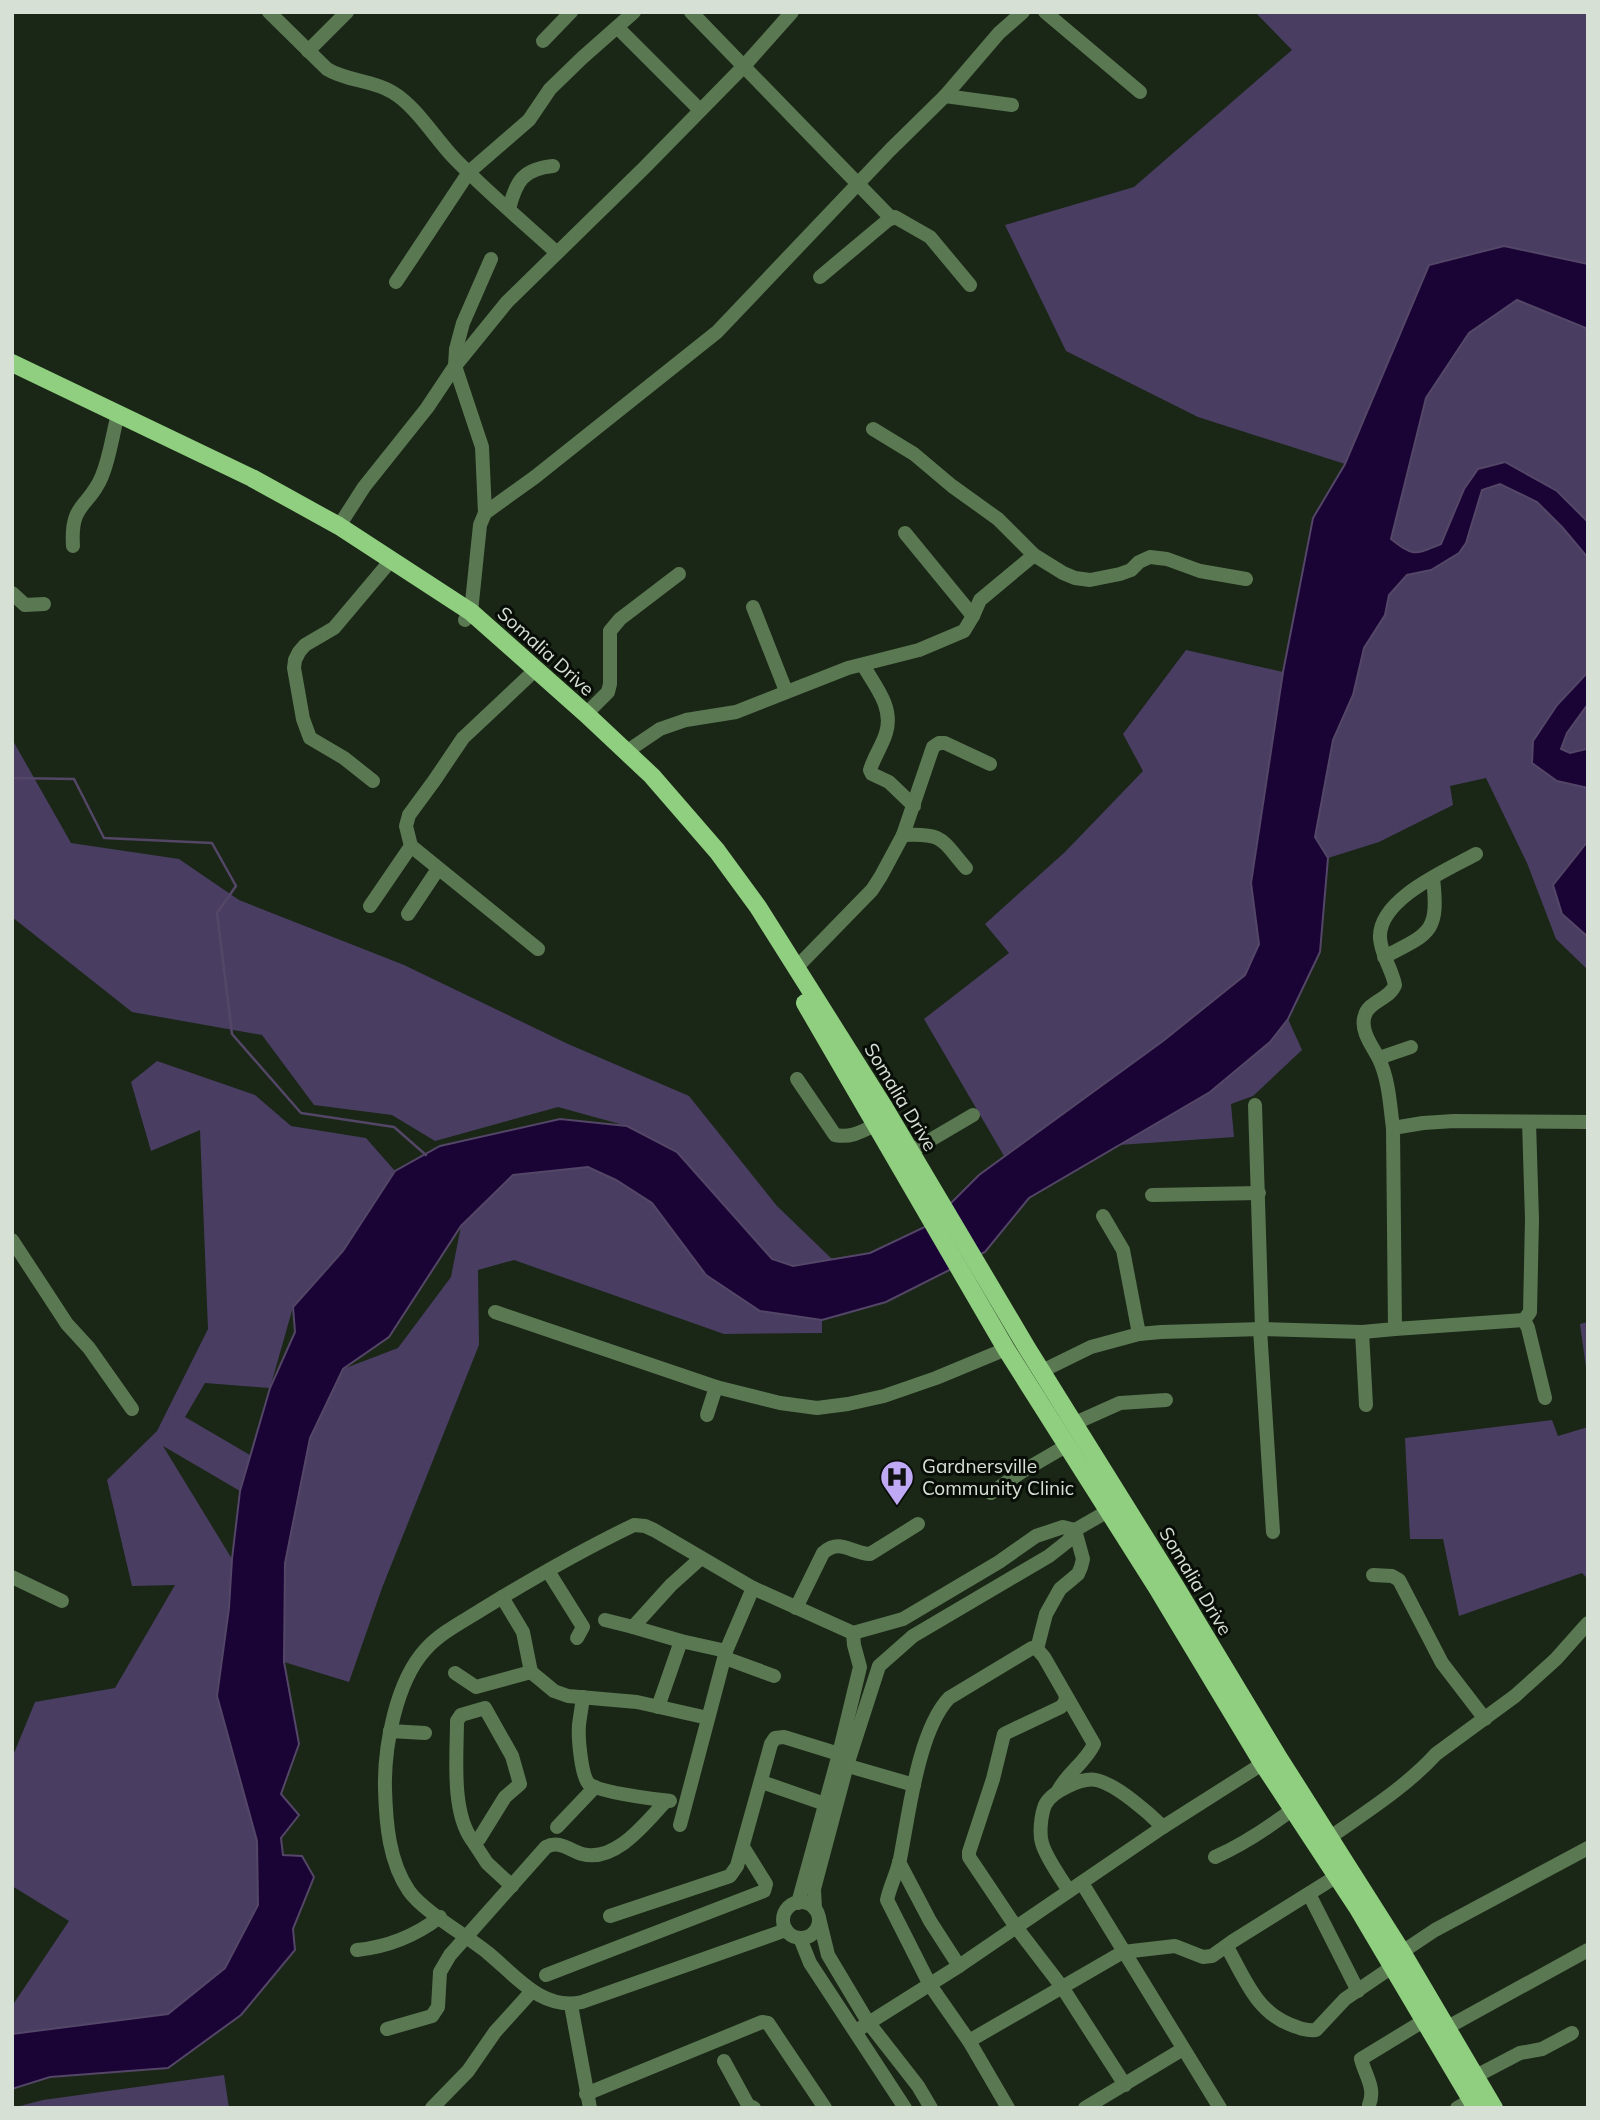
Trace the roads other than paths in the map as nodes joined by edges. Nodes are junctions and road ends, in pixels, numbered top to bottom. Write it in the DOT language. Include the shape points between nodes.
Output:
graph roads {
  1 [pos="268,12"];
  2 [pos="346,12"];
  3 [pos="571,12"];
  4 [pos="634,12"];
  5 [pos="691,12"];
  6 [pos="1023,12"];
  7 [pos="1045,12"];
  8 [pos="789,13"];
  9 [pos="618,28"];
  10 [pos="543,41"];
  11 [pos="308,51"];
  12 [pos="744,66"];
  13 [pos="1140,92"];
  14 [pos="944,96"];
  15 [pos="1012,105"];
  16 [pos="700,110"];
  17 [pos="553,166"];
  18 [pos="469,173"];
  19 [pos="859,183"];
  20 [pos="509,209"];
  21 [pos="891,218"];
  22 [pos="556,252"];
  23 [pos="491,259"];
  24 [pos="820,277"];
  25 [pos="396,282"];
  26 [pos="970,285"];
  27 [pos="12,363"];
  28 [pos="455,366"];
  29 [pos="12,375"];
  30 [pos="116,422"];
  31 [pos="873,429"];
  32 [pos="485,513"];
  33 [pos="339,526"];
  34 [pos="905,533"];
  35 [pos="73,545"];
  36 [pos="1034,555"];
  37 [pos="387,565"];
  38 [pos="679,574"];
  39 [pos="1246,579"];
  40 [pos="12,593"];
  41 [pos="44,604"];
  42 [pos="753,607"];
  43 [pos="468,616"];
  44 [pos="973,616"];
  45 [pos="863,665"];
  46 [pos="530,675"];
  47 [pos="786,691"];
  48 [pos="586,714"];
  49 [pos="626,752"];
  50 [pos="990,764"];
  51 [pos="373,781"];
  52 [pos="914,806"];
  53 [pos="903,835"];
  54 [pos="411,846"];
  55 [pos="1476,854"];
  56 [pos="966,868"];
  57 [pos="438,869"];
  58 [pos="1433,878"];
  59 [pos="370,906"];
  60 [pos="408,914"];
  61 [pos="538,949"];
  62 [pos="1384,957"];
  63 [pos="796,968"];
  64 [pos="1411,1047"];
  65 [pos="1379,1058"];
  66 [pos="797,1079"];
  67 [pos="1255,1105"];
  68 [pos="973,1115"];
  69 [pos="1529,1122"];
  70 [pos="1588,1122"];
  71 [pos="875,1125"];
  72 [pos="1393,1128"];
  73 [pos="910,1152"];
  74 [pos="1259,1193"];
  75 [pos="1152,1195"];
  76 [pos="930,1203"];
  77 [pos="1103,1216"];
  78 [pos="12,1240"];
  79 [pos="974,1275"];
  80 [pos="495,1312"];
  81 [pos="1524,1320"];
  82 [pos="1261,1329"];
  83 [pos="1395,1329"];
  84 [pos="1362,1332"];
  85 [pos="1139,1334"];
  86 [pos="1006,1349"];
  87 [pos="1042,1371"];
  88 [pos="716,1387"];
  89 [pos="1545,1398"];
  90 [pos="1166,1400"];
  91 [pos="1366,1405"];
  92 [pos="132,1409"];
  93 [pos="707,1415"];
  94 [pos="1073,1424"];
  95 [pos="1066,1446"];
  96 [pos="991,1493"];
  97 [pos="1115,1507"];
  98 [pos="918,1524"];
  99 [pos="1075,1530"];
  100 [pos="1273,1532"];
  101 [pos="701,1558"];
  102 [pos="999,1562"];
  103 [pos="548,1571"];
  104 [pos="1373,1575"];
  105 [pos="12,1577"];
  106 [pos="1010,1580"];
  107 [pos="753,1588"];
  108 [pos="502,1597"];
  109 [pos="62,1601"];
  110 [pos="796,1608"];
  111 [pos="605,1619"];
  112 [pos="903,1619"];
  113 [pos="1588,1623"];
  114 [pos="633,1627"];
  115 [pos="853,1633"];
  116 [pos="913,1636"];
  117 [pos="577,1638"];
  118 [pos="681,1642"];
  119 [pos="1037,1649"];
  120 [pos="725,1654"];
  121 [pos="879,1666"];
  122 [pos="860,1667"];
  123 [pos="531,1672"];
  124 [pos="455,1673"];
  125 [pos="774,1676"];
  126 [pos="476,1687"];
  127 [pos="1066,1696"];
  128 [pos="583,1697"];
  129 [pos="658,1707"];
  130 [pos="485,1708"];
  131 [pos="708,1718"];
  132 [pos="1485,1719"];
  133 [pos="390,1731"];
  134 [pos="425,1733"];
  135 [pos="1270,1759"];
  136 [pos="841,1761"];
  137 [pos="762,1783"];
  138 [pos="914,1785"];
  139 [pos="595,1787"];
  140 [pos="1058,1791"];
  141 [pos="666,1801"];
  142 [pos="685,1803"];
  143 [pos="825,1804"];
  144 [pos="1293,1808"];
  145 [pos="680,1825"];
  146 [pos="1163,1827"];
  147 [pos="557,1828"];
  148 [pos="1329,1838"];
  149 [pos="472,1840"];
  150 [pos="743,1847"];
  151 [pos="1588,1848"];
  152 [pos="1215,1857"];
  153 [pos="899,1862"];
  154 [pos="1337,1876"];
  155 [pos="512,1886"];
  156 [pos="1075,1887"];
  157 [pos="1309,1894"];
  158 [pos="798,1903"];
  159 [pos="817,1914"];
  160 [pos="610,1916"];
  161 [pos="440,1917"];
  162 [pos="1016,1927"];
  163 [pos="786,1930"];
  164 [pos="467,1938"];
  165 [pos="800,1938"];
  166 [pos="1227,1947"];
  167 [pos="357,1950"];
  168 [pos="1588,1950"];
  169 [pos="1123,1952"];
  170 [pos="1397,1959"];
  171 [pos="959,1966"];
  172 [pos="546,1975"];
  173 [pos="930,1985"];
  174 [pos="1062,1987"];
  175 [pos="532,1991"];
  176 [pos="1358,1991"];
  177 [pos="571,2005"];
  178 [pos="1425,2020"];
  179 [pos="862,2027"];
  180 [pos="1448,2027"];
  181 [pos="387,2029"];
  182 [pos="1572,2033"];
  183 [pos="969,2041"];
  184 [pos="1183,2049"];
  185 [pos="724,2061"];
  186 [pos="1476,2076"];
  187 [pos="1125,2085"];
  188 [pos="588,2101"];
  189 [pos="1369,2105"];
  190 [pos="1468,2105"];
  191 [pos="1219,2107"];
  192 [pos="432,2108"];
  193 [pos="754,2108"];
  194 [pos="825,2108"];
  195 [pos="905,2108"];
  196 [pos="931,2108"];
  197 [pos="1008,2108"];
  198 [pos="1085,2108"];
  199 [pos="1494,2108"];
  1 -- 11 [label="street"];
  2 -- 11 [label="street"];
  3 -- 10 [label="street"];
  4 -- 9 [label="street"];
  5 -- 12 [label="street"];
  6 -- 14 [label="street"];
  7 -- 13 [label="street"];
  8 -- 12 [label="street"];
  9 -- 16 [label="street"];
  9 -- 18 [label="street" via="550,89 529,120"];
  11 -- 18 [label="street" via="334,74 394,93"];
  12 -- 16 [label="street"];
  12 -- 19 [label="street"];
  14 -- 15 [label="street"];
  14 -- 19 [label="street"];
  16 -- 22 [label="street"];
  17 -- 20 [label="street" via="526,173"];
  18 -- 20 [label="street"];
  18 -- 25 [label="street"];
  19 -- 21 [label="street"];
  19 -- 32 [label="street" via="717,332"];
  20 -- 22 [label="street"];
  21 -- 24 [label="street"];
  21 -- 26 [label="street" via="930,237"];
  22 -- 28 [label="street" via="506,302"];
  23 -- 28 [label="street" via="463,323"];
  27 -- 33 [label="main road, Somalia Drive" via="252,478"];
  28 -- 32 [label="street" via="482,447"];
  28 -- 33 [label="street"];
  29 -- 30 [label="main road, Somalia Drive"];
  30 -- 35 [label="street" via="102,478 75,515"];
  30 -- 37 [label="main road, Somalia Drive" via="339,535"];
  31 -- 36 [label="street" via="914,454 998,519"];
  32 -- 43 [label="street"];
  33 -- 43 [label="main road, Somalia Drive" via="414,573"];
  34 -- 44 [label="street"];
  36 -- 39 [label="street" via="1083,580 1120,574 1150,557"];
  36 -- 44 [label="street" via="980,600"];
  37 -- 43 [label="main road, Somalia Drive"];
  37 -- 51 [label="street" via="334,628 305,645 294,668 310,738"];
  38 -- 48 [label="street" via="610,631 611,684"];
  40 -- 41 [label="street" via="25,605"];
  42 -- 47 [label="street"];
  43 -- 46 [label="main road, Somalia Drive"];
  43 -- 48 [label="main road, Somalia Drive"];
  44 -- 45 [label="street" via="964,631 936,645"];
  45 -- 47 [label="street"];
  45 -- 52 [label="street" via="884,701 888,720 870,769"];
  46 -- 54 [label="street" via="463,738 409,815 406,825"];
  46 -- 71 [label="main road, Somalia Drive" via="627,762 706,852 746,907"];
  47 -- 49 [label="street" via="736,712 660,729"];
  48 -- 49 [label="main road, Somalia Drive"];
  49 -- 63 [label="main road, Somalia Drive" via="717,851"];
  50 -- 52 [label="street" via="939,743 930,754"];
  52 -- 53 [label="street"];
  53 -- 56 [label="street" via="942,839"];
  53 -- 63 [label="street" via="872,890"];
  54 -- 57 [label="street"];
  54 -- 59 [label="street"];
  55 -- 58 [label="street"];
  57 -- 60 [label="street"];
  57 -- 61 [label="street"];
  58 -- 62 [label="street" via="1393,905 1386,916 1380,936"];
  58 -- 62 [label="street" via="1436,904 1428,930"];
  62 -- 65 [label="street" via="1395,985 1366,1010 1363,1022 1371,1049"];
  63 -- 73 [label="main road, Somalia Drive"];
  64 -- 65 [label="street"];
  65 -- 72 [label="street"];
  66 -- 71 [label="street" via="835,1135 855,1135"];
  67 -- 74 [label="street"];
  68 -- 73 [label="street"];
  69 -- 70 [label="street"];
  69 -- 72 [label="street" via="1454,1121"];
  69 -- 81 [label="street" via="1530,1312"];
  71 -- 76 [label="main road, Somalia Drive"];
  72 -- 83 [label="street"];
  73 -- 76 [label="main road, Somalia Drive"];
  74 -- 75 [label="street"];
  74 -- 82 [label="street"];
  76 -- 79 [label="main road, Somalia Drive"];
  77 -- 85 [label="street" via="1123,1250"];
  78 -- 92 [label="street"];
  79 -- 86 [label="main road, Somalia Drive"];
  79 -- 87 [label="main road, Somalia Drive"];
  80 -- 88 [label="street"];
  81 -- 83 [label="street"];
  81 -- 89 [label="street"];
  82 -- 84 [label="street"];
  82 -- 85 [label="street"];
  82 -- 100 [label="street"];
  83 -- 84 [label="street"];
  84 -- 91 [label="street"];
  85 -- 87 [label="street" via="1091,1347"];
  86 -- 88 [label="street" via="936,1378 848,1404 817,1408"];
  86 -- 95 [label="main road, Somalia Drive"];
  87 -- 94 [label="main road, Somalia Drive"];
  88 -- 93 [label="street"];
  90 -- 94 [label="street" via="1120,1403"];
  94 -- 97 [label="main road, Somalia Drive"];
  95 -- 96 [label="street"];
  95 -- 97 [label="main road, Somalia Drive"];
  97 -- 99 [label="street"];
  97 -- 135 [label="main road, Somalia Drive"];
  98 -- 110 [label="street" via="870,1554 830,1547"];
  99 -- 102 [label="street" via="1063,1527 1036,1535"];
  99 -- 106 [label="street" via="1059,1549"];
  99 -- 119 [label="street" via="1081,1567 1060,1589 1046,1614"];
  101 -- 103 [label="street" via="654,1530 634,1525"];
  101 -- 107 [label="street"];
  101 -- 114 [label="street"];
  102 -- 106 [label="street"];
  102 -- 112 [label="street"];
  103 -- 108 [label="street"];
  103 -- 117 [label="street" via="583,1627"];
  104 -- 132 [label="street" via="1399,1580 1443,1663"];
  105 -- 109 [label="street"];
  106 -- 116 [label="street"];
  107 -- 110 [label="street"];
  107 -- 120 [label="street"];
  108 -- 123 [label="street" via="523,1632"];
  108 -- 133 [label="street" via="424,1651 407,1681"];
  110 -- 115 [label="street"];
  111 -- 114 [label="street"];
  112 -- 115 [label="street"];
  112 -- 116 [label="street"];
  113 -- 132 [label="street" via="1556,1659"];
  114 -- 118 [label="street"];
  115 -- 122 [label="street"];
  116 -- 121 [label="street"];
  118 -- 120 [label="street"];
  118 -- 129 [label="street"];
  119 -- 127 [label="street"];
  119 -- 138 [label="street" via="1032,1647 941,1706"];
  120 -- 125 [label="street"];
  120 -- 131 [label="street"];
  121 -- 122 [label="street"];
  121 -- 136 [label="street"];
  122 -- 136 [label="street"];
  123 -- 126 [label="street"];
  123 -- 128 [label="street" via="554,1691"];
  124 -- 126 [label="street"];
  126 -- 130 [label="street"];
  127 -- 140 [label="street" via="1094,1744"];
  127 -- 162 [label="street" via="1061,1707 1004,1734 969,1852"];
  128 -- 129 [label="street"];
  128 -- 139 [label="street" via="579,1726 583,1774"];
  129 -- 131 [label="street"];
  130 -- 149 [label="street" via="461,1715 457,1721 460,1815"];
  130 -- 149 [label="street" via="512,1756 520,1784 505,1797 479,1839"];
  131 -- 142 [label="street"];
  132 -- 148 [label="street"];
  133 -- 134 [label="street"];
  133 -- 161 [label="street" via="385,1776 389,1840 410,1893"];
  135 -- 144 [label="main road, Somalia Drive"];
  135 -- 146 [label="street"];
  135 -- 148 [label="main road, Somalia Drive"];
  136 -- 137 [label="street" via="784,1737 775,1738"];
  136 -- 138 [label="street"];
  136 -- 143 [label="street"];
  136 -- 159 [label="street" via="814,1888"];
  137 -- 143 [label="street"];
  137 -- 150 [label="street"];
  138 -- 153 [label="street"];
  139 -- 141 [label="street"];
  139 -- 147 [label="street"];
  140 -- 146 [label="street" via="1094,1779 1144,1809"];
  140 -- 156 [label="street" via="1045,1804 1042,1844"];
  141 -- 142 [label="street"];
  141 -- 155 [label="street" via="636,1835 597,1854 557,1844 546,1847"];
  142 -- 145 [label="street"];
  143 -- 158 [label="street"];
  144 -- 152 [label="street" via="1240,1846"];
  144 -- 154 [label="main road, Somalia Drive"];
  146 -- 156 [label="street"];
  148 -- 170 [label="main road, Somalia Drive"];
  149 -- 155 [label="street" via="487,1863"];
  150 -- 160 [label="street" via="730,1876"];
  150 -- 172 [label="street" via="766,1884 764,1892"];
  151 -- 170 [label="street" via="1435,1930"];
  153 -- 171 [label="street"];
  153 -- 173 [label="street" via="887,1900"];
  154 -- 157 [label="street"];
  154 -- 170 [label="main road, Somalia Drive"];
  155 -- 164 [label="street"];
  156 -- 162 [label="street"];
  156 -- 169 [label="street"];
  157 -- 166 [label="street"];
  157 -- 176 [label="street"];
  158 -- 159 [label="street" via="807,1904"];
  158 -- 163 [label="street" via="785,1913"];
  159 -- 165 [label="street" via="816,1930"];
  159 -- 179 [label="street" via="828,1955"];
  161 -- 164 [label="street"];
  161 -- 167 [label="street" via="408,1937"];
  162 -- 171 [label="street"];
  162 -- 174 [label="street"];
  163 -- 165 [label="street"];
  163 -- 177 [label="street"];
  164 -- 175 [label="street"];
  164 -- 181 [label="street" via="440,1972 438,2007 432,2016"];
  165 -- 179 [label="street" via="810,1963"];
  166 -- 169 [label="street" via="1203,1957 1175,1946"];
  166 -- 176 [label="street" via="1262,2007 1302,2030 1317,2030"];
  168 -- 180 [label="street"];
  169 -- 174 [label="street"];
  169 -- 184 [label="street"];
  170 -- 176 [label="street"];
  170 -- 178 [label="main road, Somalia Drive"];
  170 -- 180 [label="main road, Somalia Drive"];
  171 -- 173 [label="street"];
  173 -- 179 [label="street"];
  173 -- 183 [label="street"];
  174 -- 183 [label="street"];
  174 -- 187 [label="street"];
  175 -- 177 [label="street"];
  175 -- 192 [label="street"];
  177 -- 188 [label="street"];
  178 -- 189 [label="street" via="1360,2059 1370,2087"];
  178 -- 190 [label="main road, Somalia Drive"];
  179 -- 195 [label="street"];
  179 -- 196 [label="street" via="918,2086"];
  180 -- 186 [label="main road, Somalia Drive"];
  182 -- 186 [label="street"];
  183 -- 197 [label="street"];
  184 -- 187 [label="street"];
  184 -- 191 [label="street"];
  185 -- 193 [label="street"];
  186 -- 199 [label="main road, Somalia Drive"];
  187 -- 198 [label="street"];
  188 -- 194 [label="street" via="762,2022 774,2032"];
}
